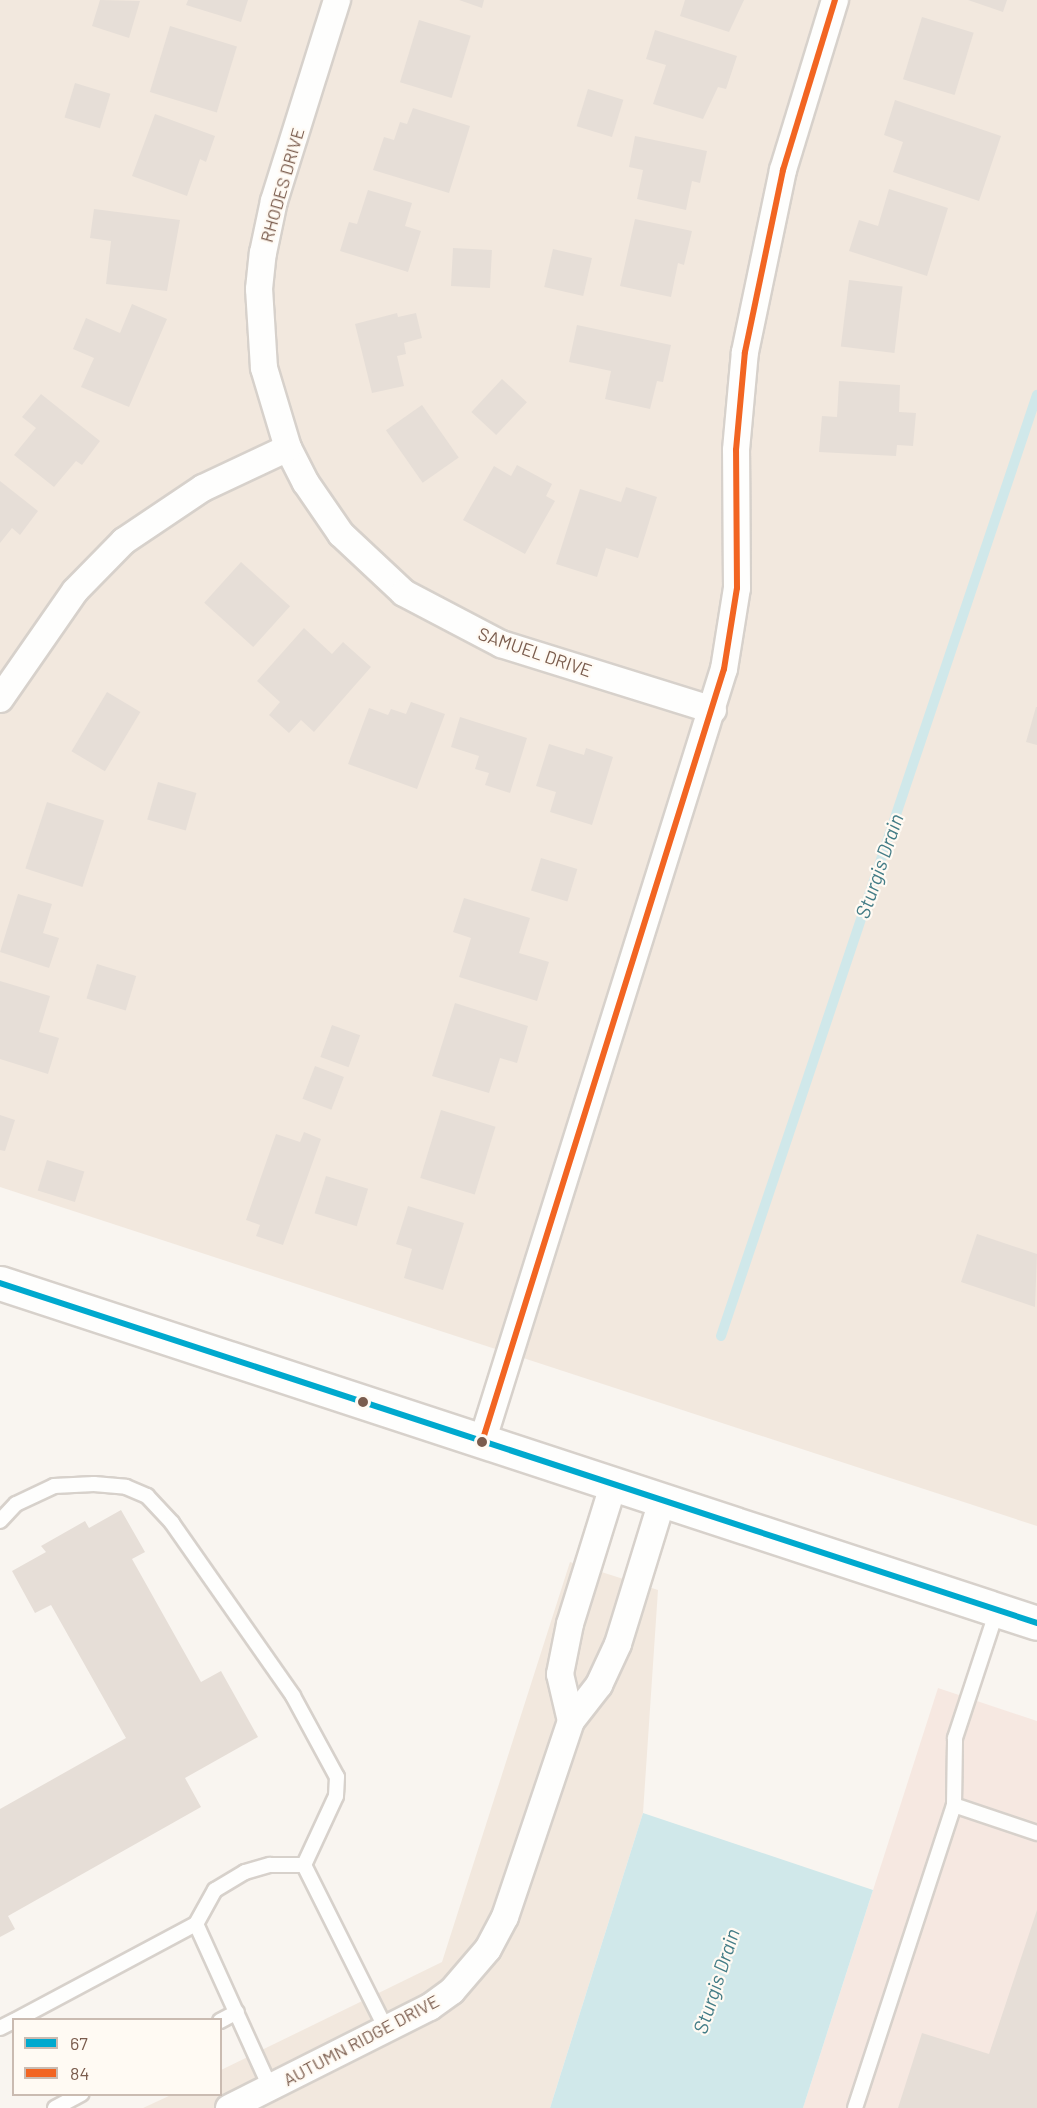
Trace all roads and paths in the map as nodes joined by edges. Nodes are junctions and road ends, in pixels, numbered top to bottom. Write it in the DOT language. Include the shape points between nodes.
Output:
graph roads {
  1 [pos="338,0"];
  2 [pos="835,0"];
  3 [pos="288,448"];
  4 [pos="0,699"];
  5 [pos="712,710"];
  6 [pos="0,1283"];
  7 [pos="482,1442"];
  8 [pos="614,1483"];
  9 [pos="662,1501"];
  10 [pos="0,1521"];
  11 [pos="997,1610"];
  12 [pos="1037,1623"];
  13 [pos="571,1722"];
  14 [pos="954,1805"];
  15 [pos="1037,1833"];
  16 [pos="304,1865"];
  17 [pos="196,1924"];
  18 [pos="237,2012"];
  19 [pos="19,2018"];
  20 [pos="222,2020"];
  21 [pos="387,2029"];
  22 [pos="270,2087"];
  23 [pos="77,2096"];
  24 [pos="55,2108"];
  25 [pos="229,2108"];
  26 [pos="855,2108"];
  1 -- 3 [label="street, RHODES DRIVE" via="274,201 263,253 260,308 264,368"];
  2 -- 5 [label="street" via="783,170 756,287 739,402 737,588 731,635"];
  3 -- 4 [label="street" via="203,488 124,542 75,591"];
  3 -- 5 [label="street, SAMUEL DRIVE" via="306,483 341,534 404,593 501,644"];
  5 -- 7 [label="street"];
  6 -- 7 [label="main road"];
  7 -- 8 [label="main road"];
  8 -- 9 [label="main road"];
  8 -- 13 [label="street" via="570,1624 560,1674"];
  9 -- 11 [label="main road"];
  9 -- 13 [label="street, AUTUMN RIDGE DRIVE" via="618,1644 599,1685"];
  10 -- 16 [label="lane" via="16,1504 54,1486 94,1484 126,1487 147,1496 172,1523 293,1696 338,1777 336,1796"];
  11 -- 12 [label="main road"];
  11 -- 14 [label="lane" via="955,1738"];
  13 -- 21 [label="street, AUTUMN RIDGE DRIVE" via="505,1917 488,1949 452,1991"];
  14 -- 15 [label="lane"];
  14 -- 26 [label="lane"];
  16 -- 17 [label="lane" via="270,1865 245,1872 215,1890"];
  16 -- 21 [label="lane"];
  17 -- 18 [label="lane"];
  17 -- 19 [label="lane"];
  18 -- 20 [label="lane"];
  18 -- 22 [label="lane"];
  21 -- 22 [label="street, AUTUMN RIDGE DRIVE"];
  22 -- 25 [label="street, AUTUMN RIDGE DRIVE"];
  23 -- 24 [label="lane"];
}
